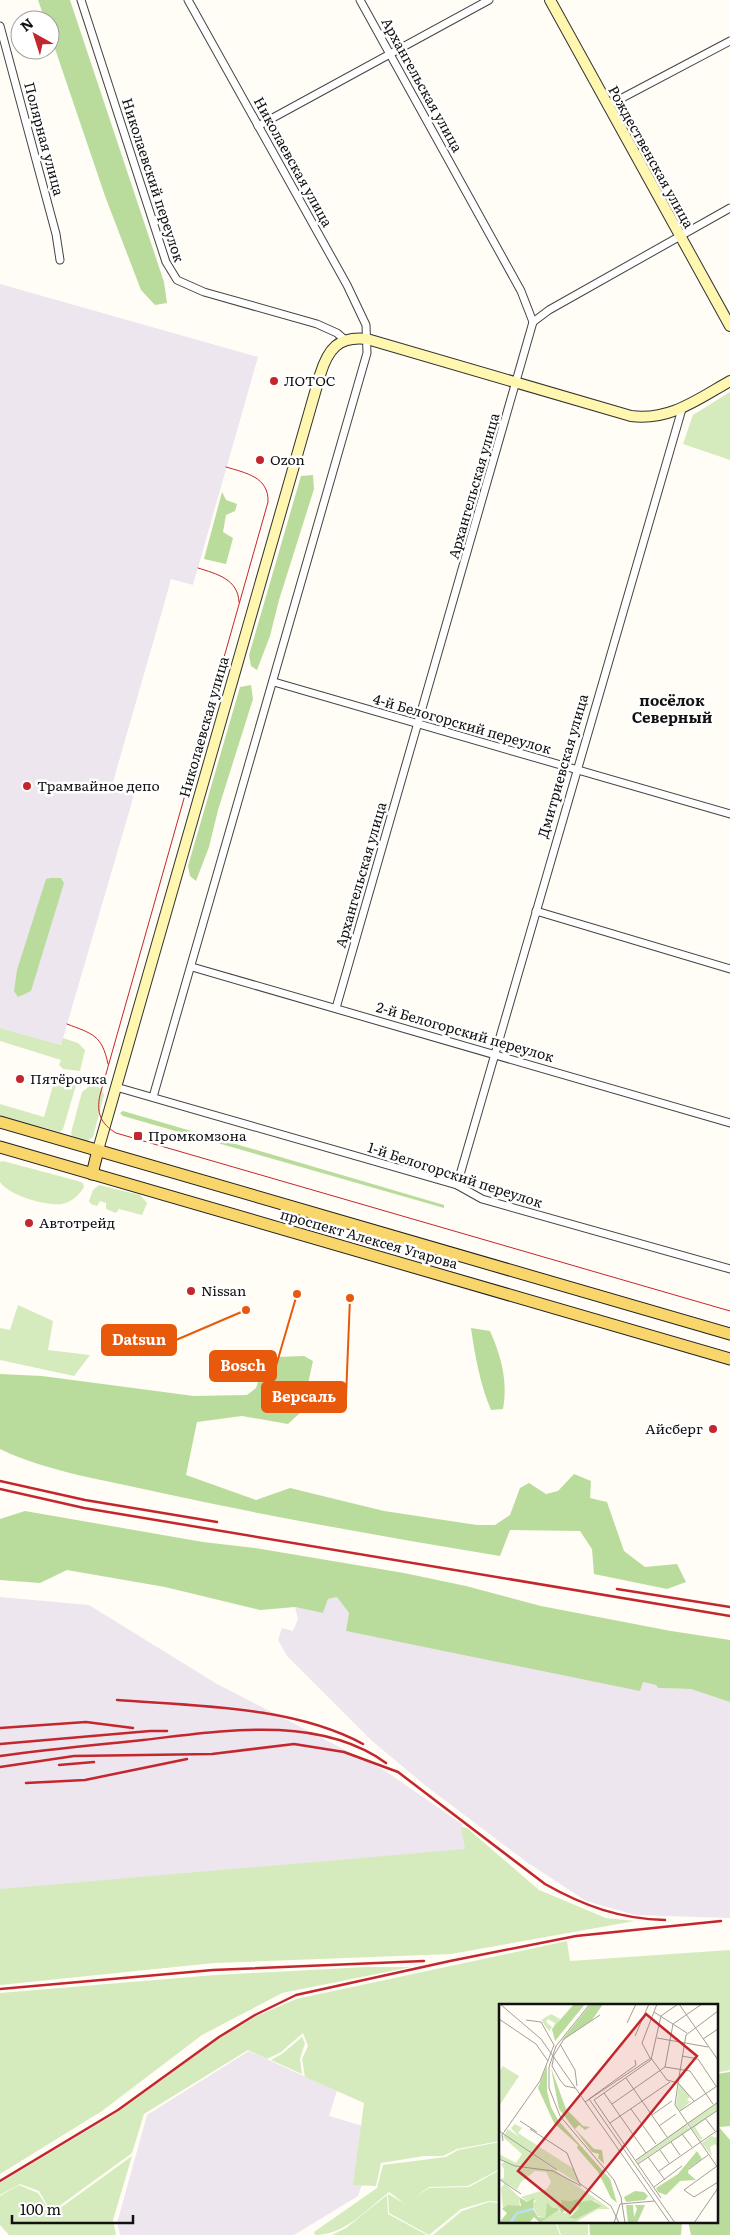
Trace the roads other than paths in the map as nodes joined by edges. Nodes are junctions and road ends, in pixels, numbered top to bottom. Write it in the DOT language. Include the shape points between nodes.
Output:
graph roads {
  1 [pos="81,0"];
  2 [pos="188,0"];
  3 [pos="360,0"];
  4 [pos="489,0"];
  5 [pos="550,0"];
  6 [pos="0,26"];
  7 [pos="730,42"];
  8 [pos="391,54"];
  9 [pos="607,106"];
  10 [pos="258,126"];
  11 [pos="730,208"];
  12 [pos="679,236"];
  13 [pos="60,260"];
  14 [pos="533,322"];
  15 [pos="730,326"];
  16 [pos="366,339"];
  17 [pos="344,340"];
  18 [pos="730,381"];
  19 [pos="517,383"];
  20 [pos="682,409"];
  21 [pos="274,682"];
  22 [pos="417,724"];
  23 [pos="576,770"];
  24 [pos="730,814"];
  25 [pos="536,911"];
  26 [pos="192,967"];
  27 [pos="730,968"];
  28 [pos="336,1008"];
  29 [pos="494,1054"];
  30 [pos="116,1087"];
  31 [pos="153,1097"];
  32 [pos="0,1122"];
  33 [pos="730,1123"];
  34 [pos="0,1147"];
  35 [pos="98,1150"];
  36 [pos="92,1174"];
  37 [pos="457,1185"];
  38 [pos="730,1269"];
  39 [pos="730,1334"];
  40 [pos="730,1359"];
  1 -- 17 [label="street, Николаевский переулок" via="166,262 176,280 204,292 316,324 337,333"];
  2 -- 10 [label="street, Николаевская улица"];
  3 -- 8 [label="street, Архангельская улица"];
  4 -- 8 [label="street"];
  5 -- 9 [label="main road, Рождественская улица"];
  6 -- 13 [label="street, Полярная улица" via="56,234"];
  7 -- 9 [label="street"];
  8 -- 10 [label="street"];
  8 -- 14 [label="street, Архангельская улица" via="521,291"];
  9 -- 12 [label="main road, Рождественская улица"];
  10 -- 16 [label="street, Николаевская улица" via="347,285 366,325"];
  11 -- 12 [label="street"];
  12 -- 14 [label="street"];
  12 -- 15 [label="main road, Рождественская улица"];
  14 -- 19 [label="street, Архангельская улица"];
  16 -- 17 [label="main road"];
  16 -- 19 [label="main road"];
  16 -- 21 [label="street, Николаевская улица" via="368,353 364,372"];
  17 -- 30 [label="main road, Николаевская улица" via="331,351 320,374"];
  18 -- 20 [label="main road"];
  19 -- 20 [label="main road" via="631,416 657,417"];
  19 -- 22 [label="street, Архангельская улица"];
  20 -- 23 [label="street, Дмитриевская улица"];
  21 -- 22 [label="street, 4-й Белогорский переулок"];
  21 -- 26 [label="street, Николаевская улица"];
  22 -- 23 [label="street, 4-й Белогорский переулок"];
  22 -- 28 [label="street, Архангельская улица"];
  23 -- 24 [label="street, 4-й Белогорский переулок"];
  23 -- 25 [label="street, Дмитриевская улица"];
  25 -- 27 [label="street"];
  25 -- 29 [label="street, Дмитриевская улица"];
  26 -- 28 [label="street, 2-й Белогорский переулок"];
  26 -- 31 [label="street, Николаевская улица"];
  28 -- 29 [label="street, 2-й Белогорский переулок"];
  29 -- 33 [label="street, 2-й Белогорский переулок"];
  29 -- 37 [label="street, Дмитриевская улица"];
  30 -- 31 [label="street, 1-й Белогорский переулок"];
  30 -- 35 [label="main road, Николаевская улица"];
  31 -- 37 [label="street, 1-й Белогорский переулок"];
  32 -- 35 [label="main road, проспект Алексея Угарова"];
  34 -- 36 [label="main road, проспект Алексея Угарова"];
  35 -- 36 [label="main road"];
  35 -- 39 [label="main road, проспект Алексея Угарова"];
  36 -- 40 [label="main road, проспект Алексея Угарова"];
  37 -- 38 [label="street, 1-й Белогорский переулок" via="482,1199"];
}
